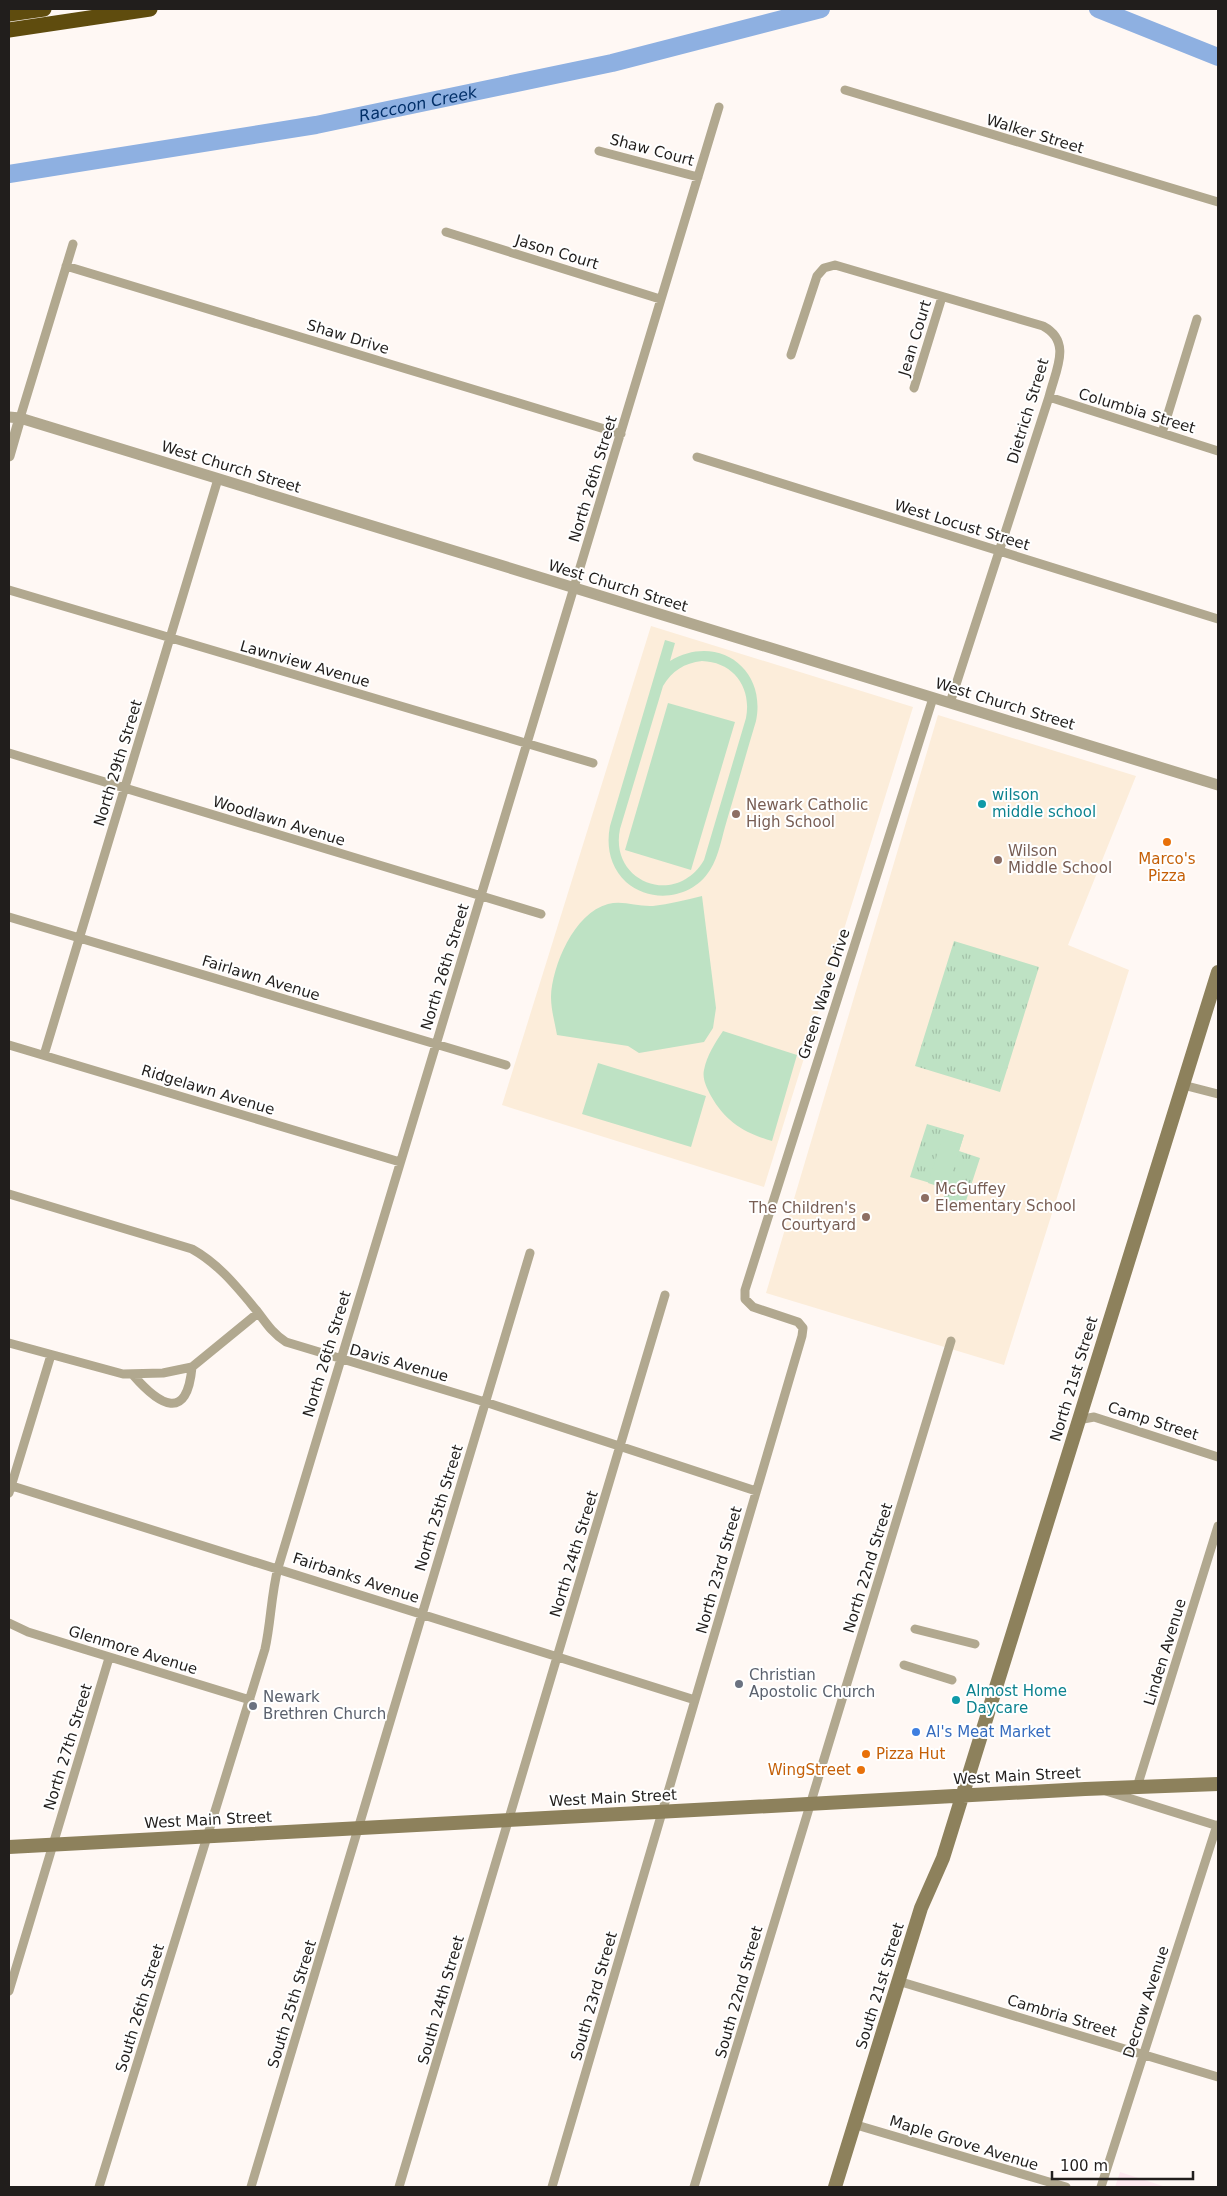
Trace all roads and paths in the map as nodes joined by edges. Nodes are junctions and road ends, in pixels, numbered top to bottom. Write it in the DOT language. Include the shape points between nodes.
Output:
graph roads {
  1 [pos="44,9"];
  2 [pos="150,9"];
  3 [pos="9,14"];
  4 [pos="9,30"];
  5 [pos="845,90"];
  6 [pos="719,107"];
  7 [pos="600,150"];
  8 [pos="698,177"];
  9 [pos="1218,202"];
  10 [pos="446,232"];
  11 [pos="73,244"];
  12 [pos="66,266"];
  13 [pos="942,297"];
  14 [pos="660,299"];
  15 [pos="1197,319"];
  16 [pos="791,355"];
  17 [pos="914,388"];
  18 [pos="1048,397"];
  19 [pos="15,418"];
  20 [pos="1162,433"];
  21 [pos="621,434"];
  22 [pos="1218,451"];
  23 [pos="9,456"];
  24 [pos="697,457"];
  25 [pos="218,479"];
  26 [pos="998,551"];
  27 [pos="574,588"];
  28 [pos="9,590"];
  29 [pos="1218,619"];
  30 [pos="170,638"];
  31 [pos="932,698"];
  32 [pos="950,703"];
  33 [pos="526,744"];
  34 [pos="9,753"];
  35 [pos="593,763"];
  36 [pos="1218,785"];
  37 [pos="125,788"];
  38 [pos="480,896"];
  39 [pos="541,914"];
  40 [pos="9,917"];
  41 [pos="80,938"];
  42 [pos="1218,972"];
  43 [pos="436,1044"];
  44 [pos="9,1045"];
  45 [pos="44,1055"];
  46 [pos="506,1064"];
  47 [pos="1183,1085"];
  48 [pos="1218,1094"];
  49 [pos="400,1162"];
  50 [pos="9,1194"];
  51 [pos="530,1253"];
  52 [pos="665,1295"];
  53 [pos="258,1313"];
  54 [pos="802,1336"];
  55 [pos="951,1341"];
  56 [pos="9,1343"];
  57 [pos="51,1355"];
  58 [pos="340,1360"];
  59 [pos="192,1367"];
  60 [pos="133,1375"];
  61 [pos="485,1402"];
  62 [pos="1078,1420"];
  63 [pos="620,1447"];
  64 [pos="1218,1457"];
  65 [pos="10,1488"];
  66 [pos="756,1491"];
  67 [pos="1218,1526"];
  68 [pos="278,1568"];
  69 [pos="422,1614"];
  70 [pos="9,1623"];
  71 [pos="916,1629"];
  72 [pos="975,1644"];
  73 [pos="557,1657"];
  74 [pos="109,1658"];
  75 [pos="904,1665"];
  76 [pos="952,1680"];
  77 [pos="250,1700"];
  78 [pos="695,1700"];
  79 [pos="1218,1784"];
  80 [pos="1137,1787"];
  81 [pos="1097,1788"];
  82 [pos="961,1796"];
  83 [pos="810,1804"];
  84 [pos="662,1812"];
  85 [pos="509,1820"];
  86 [pos="1218,1826"];
  87 [pos="358,1828"];
  88 [pos="206,1836"];
  89 [pos="53,1844"];
  90 [pos="9,1847"];
  91 [pos="898,1981"];
  92 [pos="9,1991"];
  93 [pos="1143,2055"];
  94 [pos="1218,2077"];
  95 [pos="853,2124"];
  96 [pos="99,2187"];
  97 [pos="251,2187"];
  98 [pos="400,2187"];
  99 [pos="552,2187"];
  100 [pos="694,2187"];
  101 [pos="835,2187"];
  102 [pos="1066,2187"];
  103 [pos="1101,2187"];
  1 -- 3 [label="highway"];
  2 -- 4 [label="highway"];
  5 -- 9 [label="street, Walker Street"];
  6 -- 8 [label="street, North 26th Street"];
  7 -- 8 [label="street, Shaw Court"];
  8 -- 14 [label="street, North 26th Street"];
  10 -- 14 [label="street, Jason Court"];
  11 -- 12 [label="street"];
  12 -- 19 [label="street"];
  12 -- 21 [label="street, Shaw Drive"];
  13 -- 16 [label="street, Dietrich Street" via="842,266 827,266 817,276"];
  13 -- 17 [label="street, Jean Court"];
  13 -- 18 [label="street, Dietrich Street" via="1038,324 1053,332 1061,346"];
  14 -- 21 [label="street, North 26th Street"];
  15 -- 20 [label="street"];
  18 -- 20 [label="street, Columbia Street"];
  18 -- 26 [label="street, Dietrich Street"];
  19 -- 23 [label="street"];
  19 -- 25 [label="street, West Church Street"];
  20 -- 22 [label="street, Columbia Street"];
  21 -- 27 [label="street, North 26th Street"];
  24 -- 26 [label="street, West Locust Street"];
  25 -- 27 [label="street, West Church Street"];
  25 -- 30 [label="street, North 29th Street"];
  26 -- 29 [label="street, West Locust Street"];
  26 -- 32 [label="street, Dietrich Street"];
  27 -- 31 [label="street, West Church Street"];
  27 -- 33 [label="street, North 26th Street"];
  28 -- 30 [label="street, Lawnview Avenue"];
  30 -- 33 [label="street, Lawnview Avenue"];
  30 -- 37 [label="street, North 29th Street"];
  31 -- 32 [label="street, West Church Street"];
  31 -- 54 [label="street, Green Wave Drive" via="746,1290 745,1299 753,1306 798,1322"];
  32 -- 36 [label="street, West Church Street"];
  33 -- 35 [label="street, Lawnview Avenue"];
  33 -- 38 [label="street, North 26th Street"];
  34 -- 37 [label="street, Woodlawn Avenue"];
  37 -- 38 [label="street, Woodlawn Avenue"];
  37 -- 41 [label="street, North 29th Street"];
  38 -- 39 [label="street, Woodlawn Avenue"];
  38 -- 43 [label="street, North 26th Street"];
  40 -- 41 [label="street, Fairlawn Avenue"];
  41 -- 43 [label="street, Fairlawn Avenue"];
  41 -- 45 [label="street, North 29th Street"];
  42 -- 47 [label="main road, North 21st Street"];
  43 -- 46 [label="street, Fairlawn Avenue"];
  43 -- 49 [label="street, North 26th Street"];
  44 -- 45 [label="street, Ridgelawn Avenue"];
  45 -- 49 [label="street, Ridgelawn Avenue"];
  47 -- 48 [label="street"];
  47 -- 62 [label="main road, North 21st Street"];
  49 -- 58 [label="street, North 26th Street"];
  50 -- 53 [label="street, Davis Avenue" via="192,1250 224,1272"];
  51 -- 61 [label="street, North 25th Street"];
  52 -- 63 [label="street, North 24th Street"];
  53 -- 58 [label="street, Davis Avenue" via="274,1334 286,1342"];
  53 -- 59 [label="street"];
  54 -- 66 [label="street, North 23rd Street"];
  55 -- 83 [label="street, North 22nd Street"];
  56 -- 57 [label="street"];
  57 -- 60 [label="street"];
  57 -- 65 [label="street"];
  58 -- 61 [label="street, Davis Avenue"];
  58 -- 68 [label="street, North 26th Street"];
  59 -- 60 [label="street"];
  59 -- 60 [label="street" via="188,1392 174,1403 156,1399"];
  61 -- 63 [label="street, Davis Avenue"];
  61 -- 69 [label="street, North 25th Street"];
  62 -- 64 [label="street, Camp Street" via="1094,1417"];
  62 -- 82 [label="main road, North 21st Street"];
  63 -- 66 [label="street, Davis Avenue"];
  63 -- 73 [label="street, North 24th Street"];
  65 -- 68 [label="street, Fairbanks Avenue"];
  66 -- 78 [label="street, North 23rd Street"];
  67 -- 80 [label="street, Linden Avenue"];
  68 -- 69 [label="street, Fairbanks Avenue"];
  68 -- 77 [label="street, North 26th Street" via="266,1649"];
  69 -- 73 [label="street, Fairbanks Avenue"];
  69 -- 87 [label="street, North 25th Street"];
  70 -- 74 [label="street, Glenmore Avenue"];
  71 -- 72 [label="street"];
  73 -- 78 [label="street, Fairbanks Avenue"];
  73 -- 85 [label="street, North 24th Street"];
  74 -- 77 [label="street, Glenmore Avenue"];
  74 -- 89 [label="street, North 27th Street"];
  75 -- 76 [label="street"];
  77 -- 88 [label="street, North 26th Street"];
  78 -- 84 [label="street, North 23rd Street"];
  79 -- 80 [label="main road, West Main Street"];
  80 -- 81 [label="main road, West Main Street"];
  81 -- 82 [label="main road, West Main Street"];
  81 -- 86 [label="street"];
  82 -- 83 [label="main road, West Main Street"];
  82 -- 91 [label="main road, South 21st Street" via="943,1858 921,1908"];
  83 -- 84 [label="main road, West Main Street"];
  83 -- 100 [label="street, South 22nd Street"];
  84 -- 85 [label="main road, West Main Street"];
  84 -- 99 [label="street, South 23rd Street"];
  85 -- 87 [label="main road, West Main Street"];
  85 -- 98 [label="street, South 24th Street"];
  86 -- 93 [label="street, Decrow Avenue"];
  87 -- 88 [label="main road, West Main Street"];
  87 -- 97 [label="street, South 25th Street"];
  88 -- 89 [label="main road, West Main Street"];
  88 -- 96 [label="street, South 26th Street"];
  89 -- 90 [label="main road, West Main Street"];
  89 -- 92 [label="street, North 27th Street"];
  91 -- 93 [label="street, Cambria Street"];
  91 -- 95 [label="main road, South 21st Street"];
  93 -- 94 [label="street, Cambria Street"];
  93 -- 103 [label="street, Decrow Avenue"];
  95 -- 101 [label="main road, South 21st Street"];
  95 -- 102 [label="street, Maple Grove Avenue"];
}
